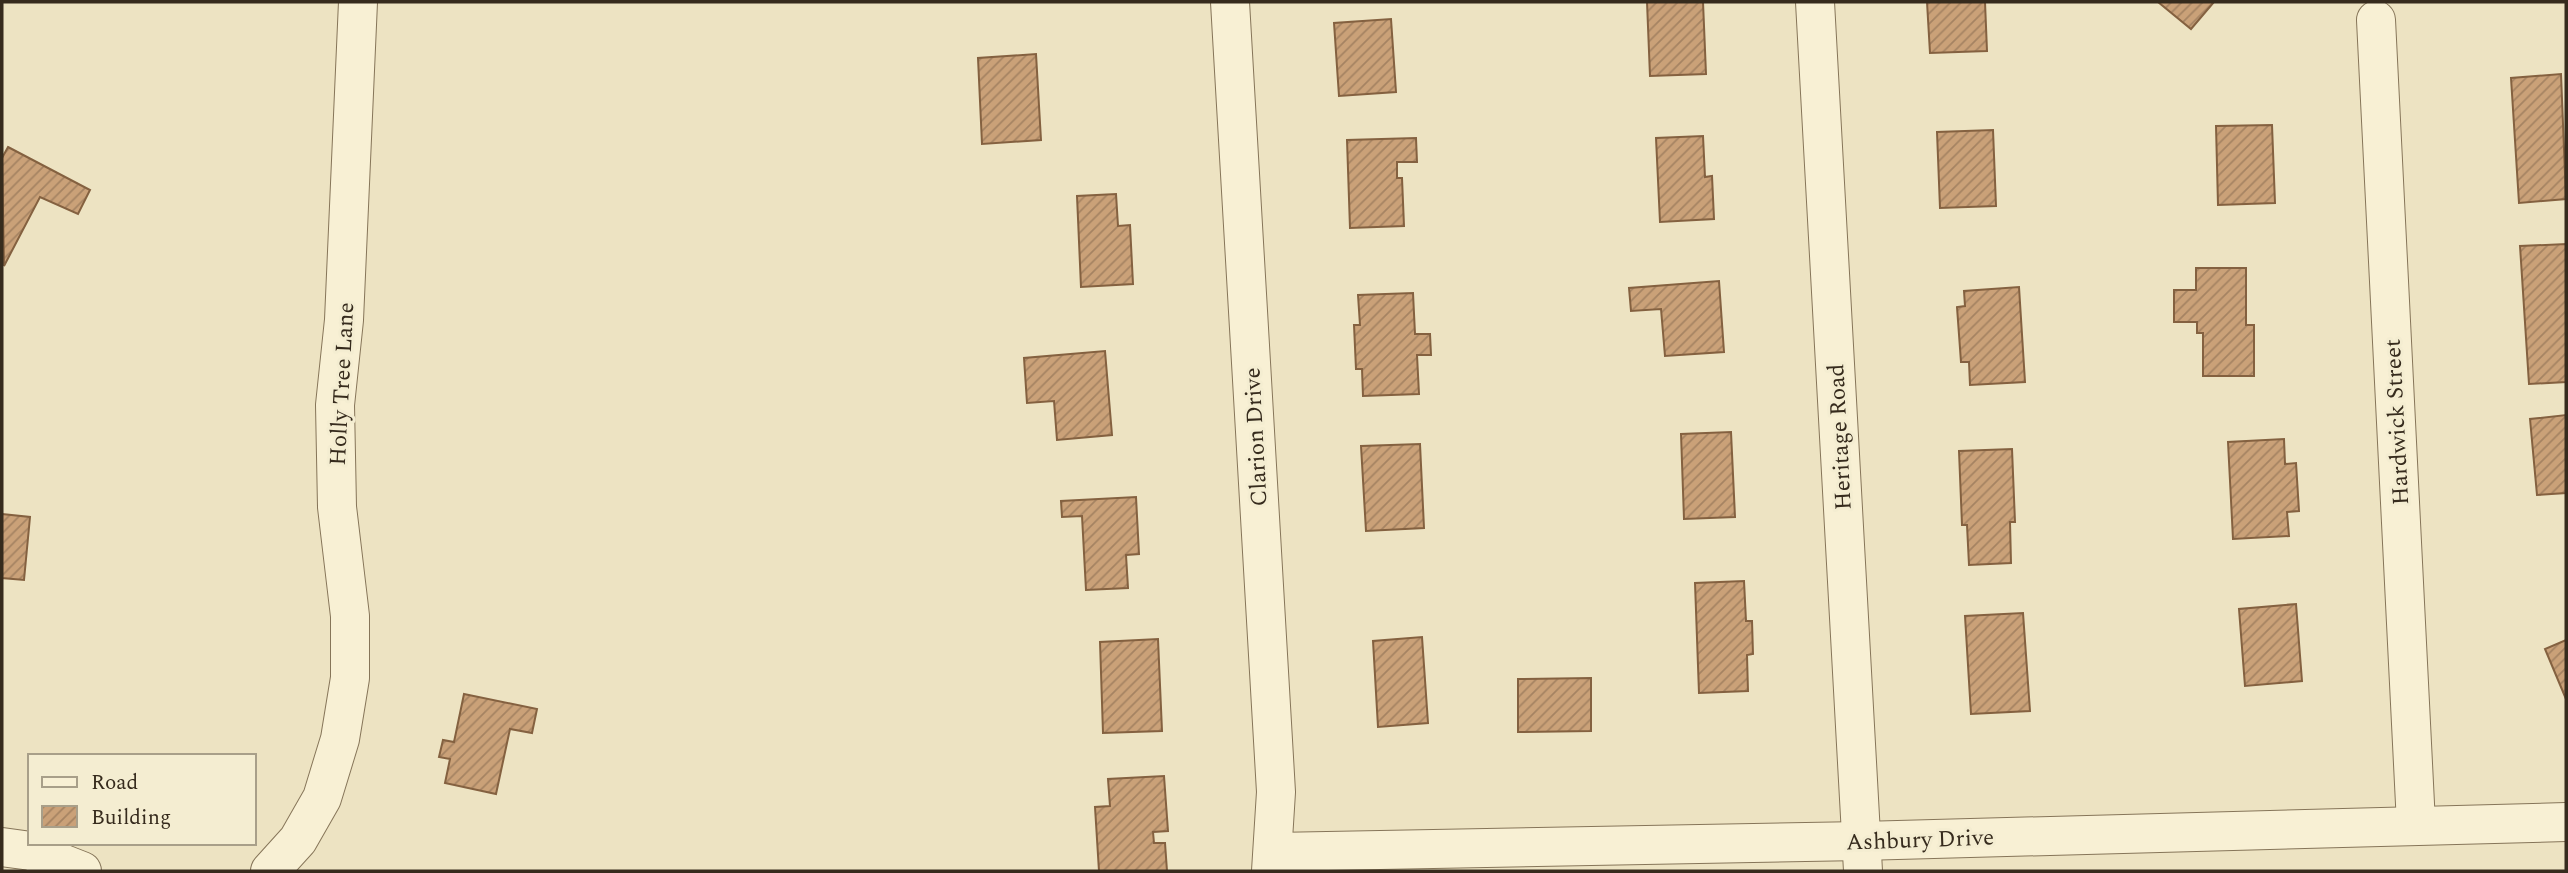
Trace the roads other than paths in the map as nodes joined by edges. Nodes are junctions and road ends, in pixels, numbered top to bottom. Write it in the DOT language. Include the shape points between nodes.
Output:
graph roads {
  1 [pos="358,2"];
  2 [pos="1230,2"];
  3 [pos="1815,2"];
  4 [pos="2376,20"];
  5 [pos="2566,822"];
  6 [pos="2416,824"];
  7 [pos="2,846"];
  8 [pos="1862,856"];
  9 [pos="1272,861"];
  10 [pos="82,871"];
  11 [pos="270,871"];
  1 -- 11 [label="street, Holly Tree Lane" via="344,320 335,405 337,507 350,616 350,678 340,739 322,798 298,840"];
  2 -- 9 [label="street, Clarion Drive" via="1276,792"];
  3 -- 8 [label="street, Heritage Road"];
  4 -- 6 [label="street, Hardwick Street"];
  5 -- 6 [label="street, Ashbury Drive"];
  6 -- 8 [label="street, Ashbury Drive"];
  7 -- 10 [label="street" via="31,851"];
  8 -- 9 [label="street, Ashbury Drive"];
}
